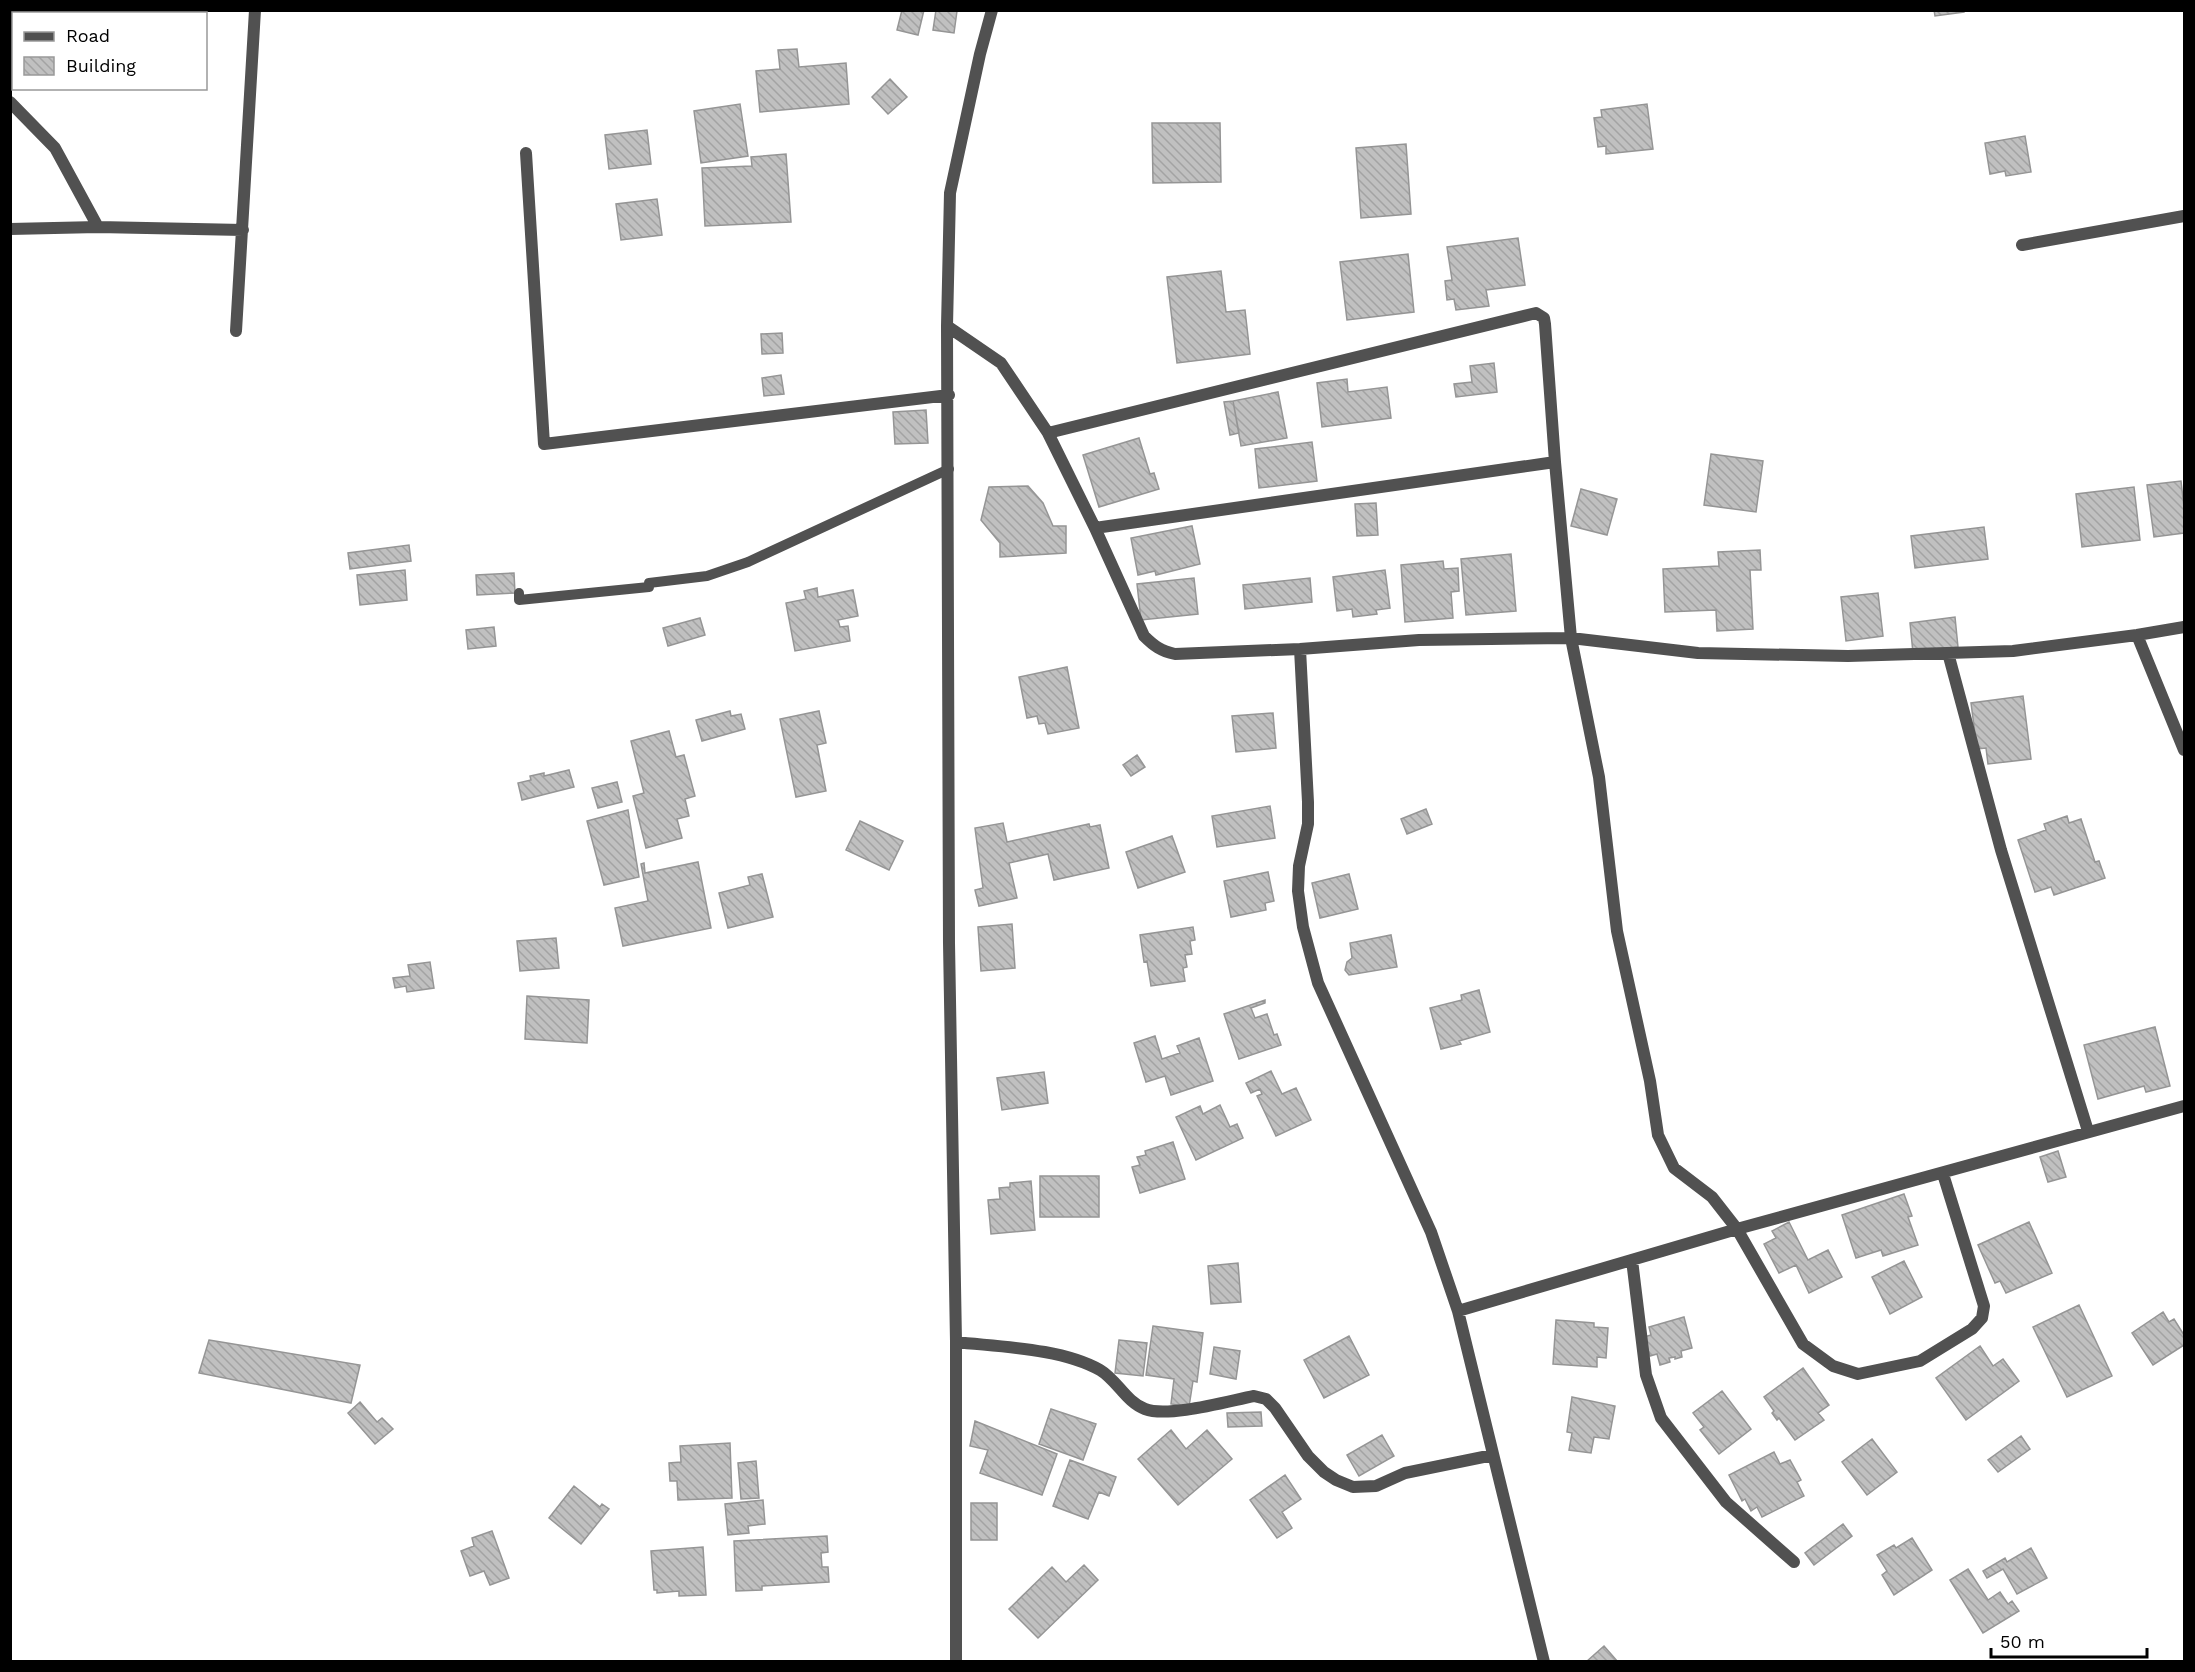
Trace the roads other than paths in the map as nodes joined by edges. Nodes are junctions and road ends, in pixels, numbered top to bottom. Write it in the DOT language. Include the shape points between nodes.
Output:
graph roads {
  1 [pos="255,10"];
  2 [pos="992,10"];
  3 [pos="10,102"];
  4 [pos="526,153"];
  5 [pos="2184,216"];
  6 [pos="98,228"];
  7 [pos="10,229"];
  8 [pos="243,230"];
  9 [pos="2022,245"];
  10 [pos="947,326"];
  11 [pos="236,331"];
  12 [pos="948,395"];
  13 [pos="1048,433"];
  14 [pos="1555,462"];
  15 [pos="949,469"];
  16 [pos="1095,528"];
  17 [pos="519,593"];
  18 [pos="2184,627"];
  19 [pos="2137,635"];
  20 [pos="1571,638"];
  21 [pos="1300,649"];
  22 [pos="1948,653"];
  23 [pos="2184,750"];
  24 [pos="2184,1106"];
  25 [pos="2088,1131"];
  26 [pos="1942,1174"];
  27 [pos="1737,1229"];
  28 [pos="1632,1260"];
  29 [pos="1458,1311"];
  30 [pos="956,1342"];
  31 [pos="1493,1455"];
  32 [pos="1794,1562"];
  33 [pos="956,1662"];
  34 [pos="1544,1662"];
  1 -- 8 [label="street"];
  2 -- 10 [label="street" via="950,193"];
  3 -- 6 [label="street" via="55,148"];
  4 -- 12 [label="street" via="544,444"];
  5 -- 9 [label="street"];
  6 -- 7 [label="street"];
  6 -- 8 [label="street"];
  8 -- 11 [label="street"];
  10 -- 12 [label="street"];
  10 -- 13 [label="street" via="1001,363"];
  12 -- 15 [label="street"];
  13 -- 14 [label="street" via="1536,313 1544,318 1545,324"];
  13 -- 16 [label="street"];
  14 -- 16 [label="street"];
  14 -- 20 [label="street"];
  15 -- 17 [label="lane" via="748,562 706,576 649,583 649,587 519,600"];
  15 -- 30 [label="street" via="949,943"];
  16 -- 21 [label="street" via="1144,636 1153,646 1175,654"];
  18 -- 19 [label="street"];
  19 -- 22 [label="street" via="2013,651"];
  19 -- 23 [label="street"];
  20 -- 21 [label="street" via="1419,640"];
  20 -- 22 [label="street" via="1698,653"];
  20 -- 27 [label="street" via="1599,777 1617,930 1658,1135 1674,1168 1712,1197"];
  21 -- 29 [label="street" via="1308,802 1308,824 1299,866 1303,927 1318,983 1431,1232"];
  22 -- 25 [label="street" via="2001,850"];
  24 -- 25 [label="street"];
  25 -- 26 [label="street"];
  26 -- 27 [label="street"];
  26 -- 27 [label="street" via="1984,1306 1982,1318 1972,1329 1920,1361 1858,1374 1833,1366 1803,1344"];
  27 -- 28 [label="street"];
  28 -- 29 [label="street"];
  28 -- 32 [label="street" via="1646,1376 1661,1418 1726,1502"];
  29 -- 31 [label="street"];
  30 -- 31 [label="street" via="1040,1351 1088,1364 1107,1374 1144,1409 1163,1413 1254,1396 1266,1399 1308,1456 1324,1472 1353,1487 1376,1486 1405,1473"];
  30 -- 33 [label="street"];
  31 -- 34 [label="street"];
}
